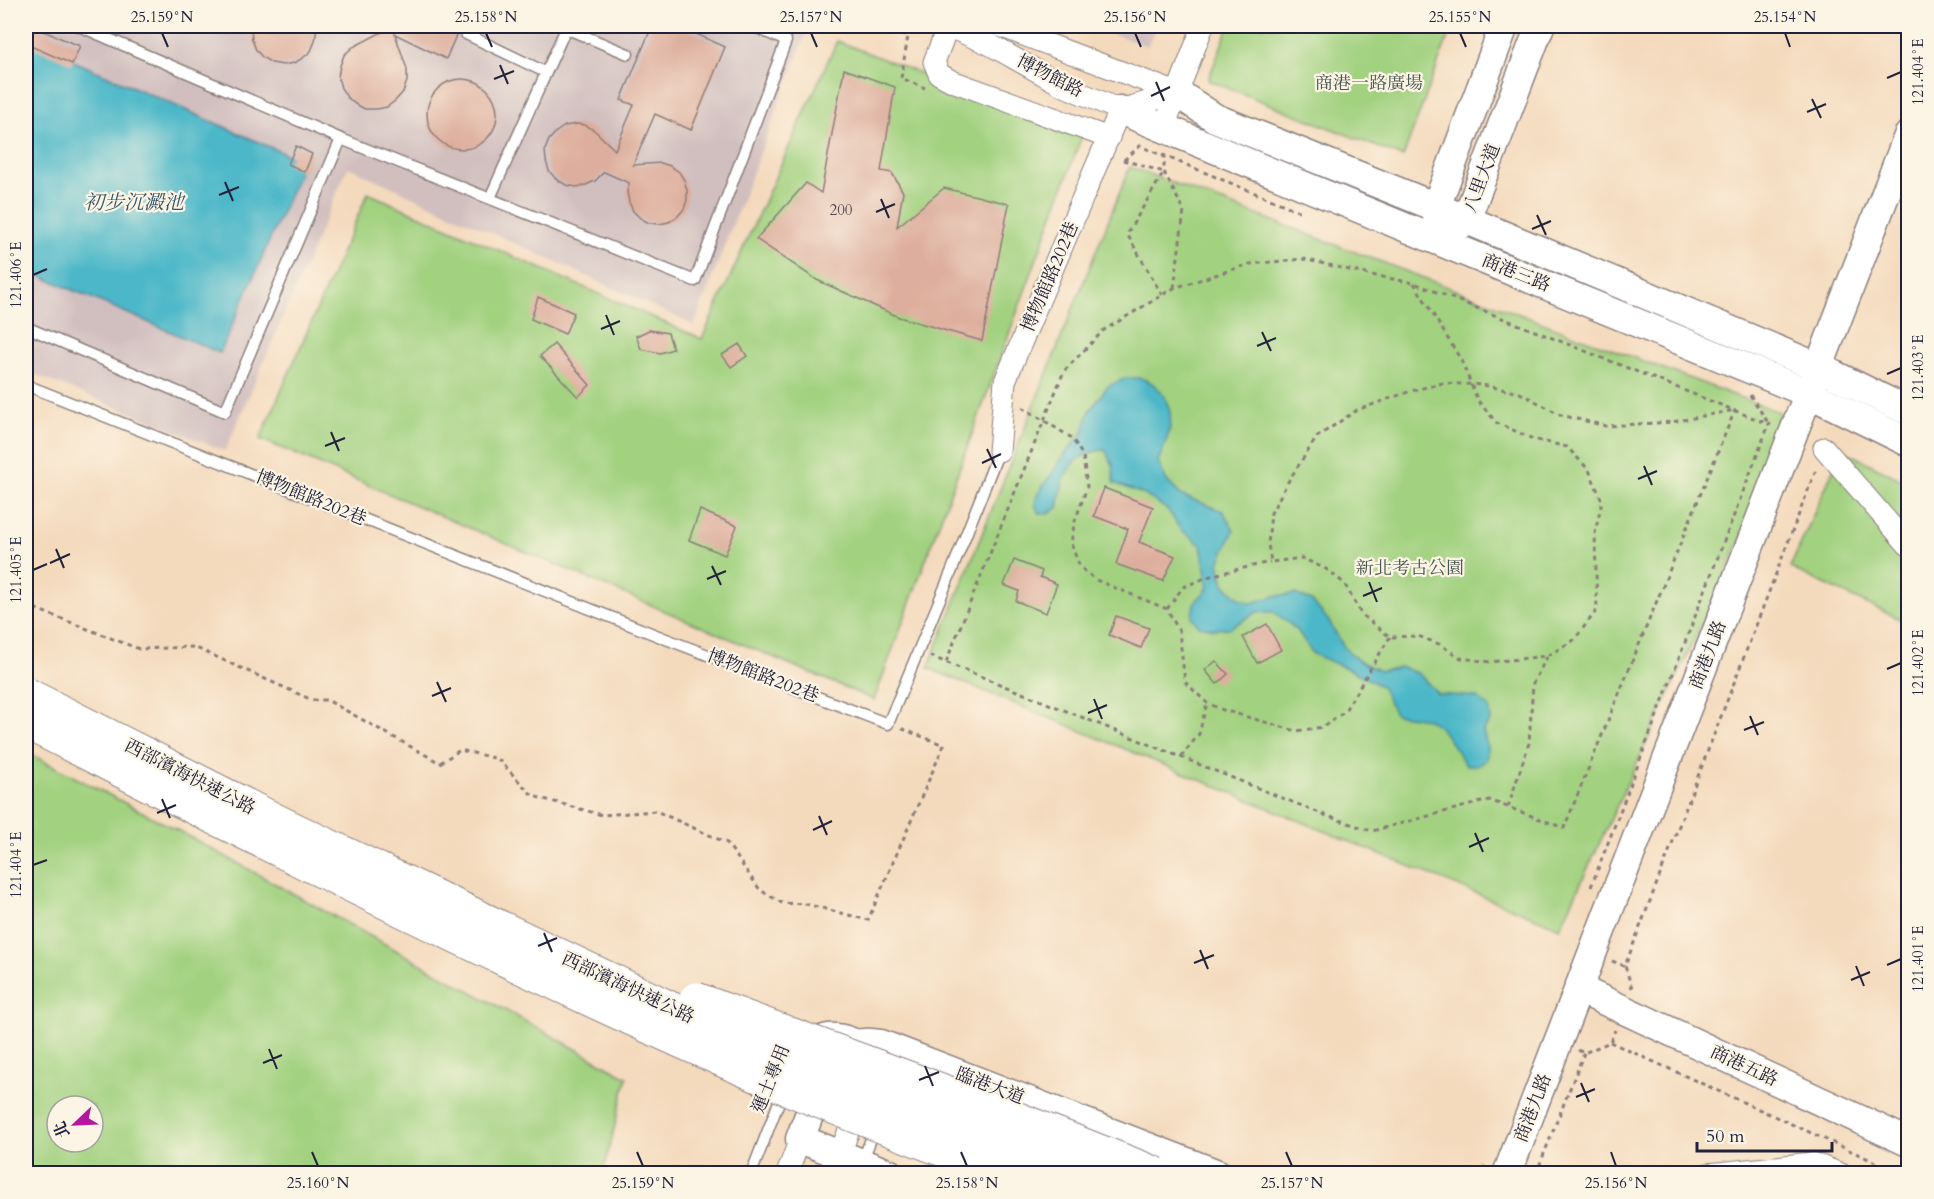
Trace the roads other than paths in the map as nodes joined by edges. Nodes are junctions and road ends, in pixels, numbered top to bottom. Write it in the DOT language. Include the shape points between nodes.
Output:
graph roads {
  1 [pos="79,26"];
  2 [pos="753,26"];
  3 [pos="947,26"];
  4 [pos="1000,26"];
  5 [pos="1203,26"];
  6 [pos="1504,26"];
  7 [pos="1540,26"];
  8 [pos="566,27"];
  9 [pos="466,34"];
  10 [pos="628,54"];
  11 [pos="546,72"];
  12 [pos="1177,93"];
  13 [pos="1120,110"];
  14 [pos="1164,128"];
  15 [pos="1908,136"];
  16 [pos="1109,138"];
  17 [pos="341,139"];
  18 [pos="1899,187"];
  19 [pos="490,198"];
  20 [pos="1436,207"];
  21 [pos="1466,220"];
  22 [pos="1440,242"];
  23 [pos="26,327"];
  24 [pos="1813,380"];
  25 [pos="26,385"];
  26 [pos="1908,411"];
  27 [pos="1908,441"];
  28 [pos="1824,448"];
  29 [pos="999,451"];
  30 [pos="1908,545"];
  31 [pos="26,694"];
  32 [pos="26,722"];
  33 [pos="488,938"];
  34 [pos="1579,989"];
  35 [pos="881,1044"];
  36 [pos="820,1087"];
  37 [pos="869,1111"];
  38 [pos="800,1139"];
  39 [pos="1908,1142"];
  40 [pos="848,1166"];
  41 [pos="751,1173"];
  42 [pos="787,1173"];
  43 [pos="890,1173"];
  44 [pos="947,1173"];
  45 [pos="1005,1173"];
  46 [pos="1027,1173"];
  47 [pos="1056,1173"];
  48 [pos="1082,1173"];
  49 [pos="1157,1173"];
  50 [pos="1218,1173"];
  51 [pos="1507,1173"];
  52 [pos="1708,1173"];
  53 [pos="1841,1173"];
  1 -- 17 [label="lane"];
  2 -- 19 [label="lane" via="786,41 695,281"];
  3 -- 13 [label="street, 博物館路"];
  3 -- 16 [label="street" via="934,62 939,74"];
  4 -- 12 [label="street, 博物館路"];
  5 -- 12 [label="street"];
  6 -- 20 [label="street, 八里大道"];
  7 -- 21 [label="street, 八里大道"];
  8 -- 10 [label="lane"];
  8 -- 11 [label="lane"];
  9 -- 11 [label="lane"];
  11 -- 19 [label="lane"];
  12 -- 13 [label="street"];
  12 -- 14 [label="street"];
  12 -- 20 [label="street, 商港三路" via="1215,118"];
  13 -- 14 [label="street, 商港三路"];
  13 -- 16 [label="street, 博物館路202巷"];
  14 -- 22 [label="street, 商港三路"];
  15 -- 18 [label="street, 商港九路"];
  16 -- 29 [label="street, 博物館路202巷" via="1005,381"];
  17 -- 19 [label="lane"];
  17 -- 23 [label="lane" via="225,412"];
  18 -- 24 [label="street, 商港九路"];
  20 -- 21 [label="street, 商港三路"];
  20 -- 22 [label="street, 八里大道"];
  21 -- 22 [label="street, 八里大道"];
  21 -- 24 [label="street, 商港三路"];
  22 -- 24 [label="street, 商港三路"];
  24 -- 26 [label="street, 商港三路"];
  24 -- 27 [label="street, 商港三路"];
  24 -- 34 [label="street, 商港九路"];
  25 -- 29 [label="lane, 博物館路202巷" via="888,724"];
  28 -- 30 [label="street"];
  31 -- 33 [label="highway, 西部濱海快速公路, bridge" via="283,824"];
  32 -- 33 [label="highway, 西部濱海快速公路, bridge" via="270,847"];
  33 -- 44 [label="highway, bridge" via="788,1112"];
  33 -- 45 [label="highway, 西部濱海快速公路, bridge" via="760,1077"];
  33 -- 48 [label="highway, 西部濱海快速公路, bridge" via="771,1056"];
  33 -- 49 [label="highway, bridge" via="997,1110"];
  34 -- 39 [label="street, 商港五路"];
  34 -- 51 [label="street, 商港九路"];
  35 -- 36 [label="street, 臨港大道" via="863,1042 841,1051"];
  35 -- 41 [label="lane, 運土專用" via="835,1028 809,1037 798,1052"];
  35 -- 50 [label="street, 臨港大道"];
  36 -- 37 [label="street"];
  36 -- 38 [label="street, 臨港大道"];
  36 -- 47 [label="street"];
  37 -- 40 [label="street"];
  37 -- 46 [label="street"];
  38 -- 40 [label="street"];
  38 -- 42 [label="street"];
  40 -- 43 [label="street"];
  52 -- 53 [label="street" via="1814,1163"];
}
